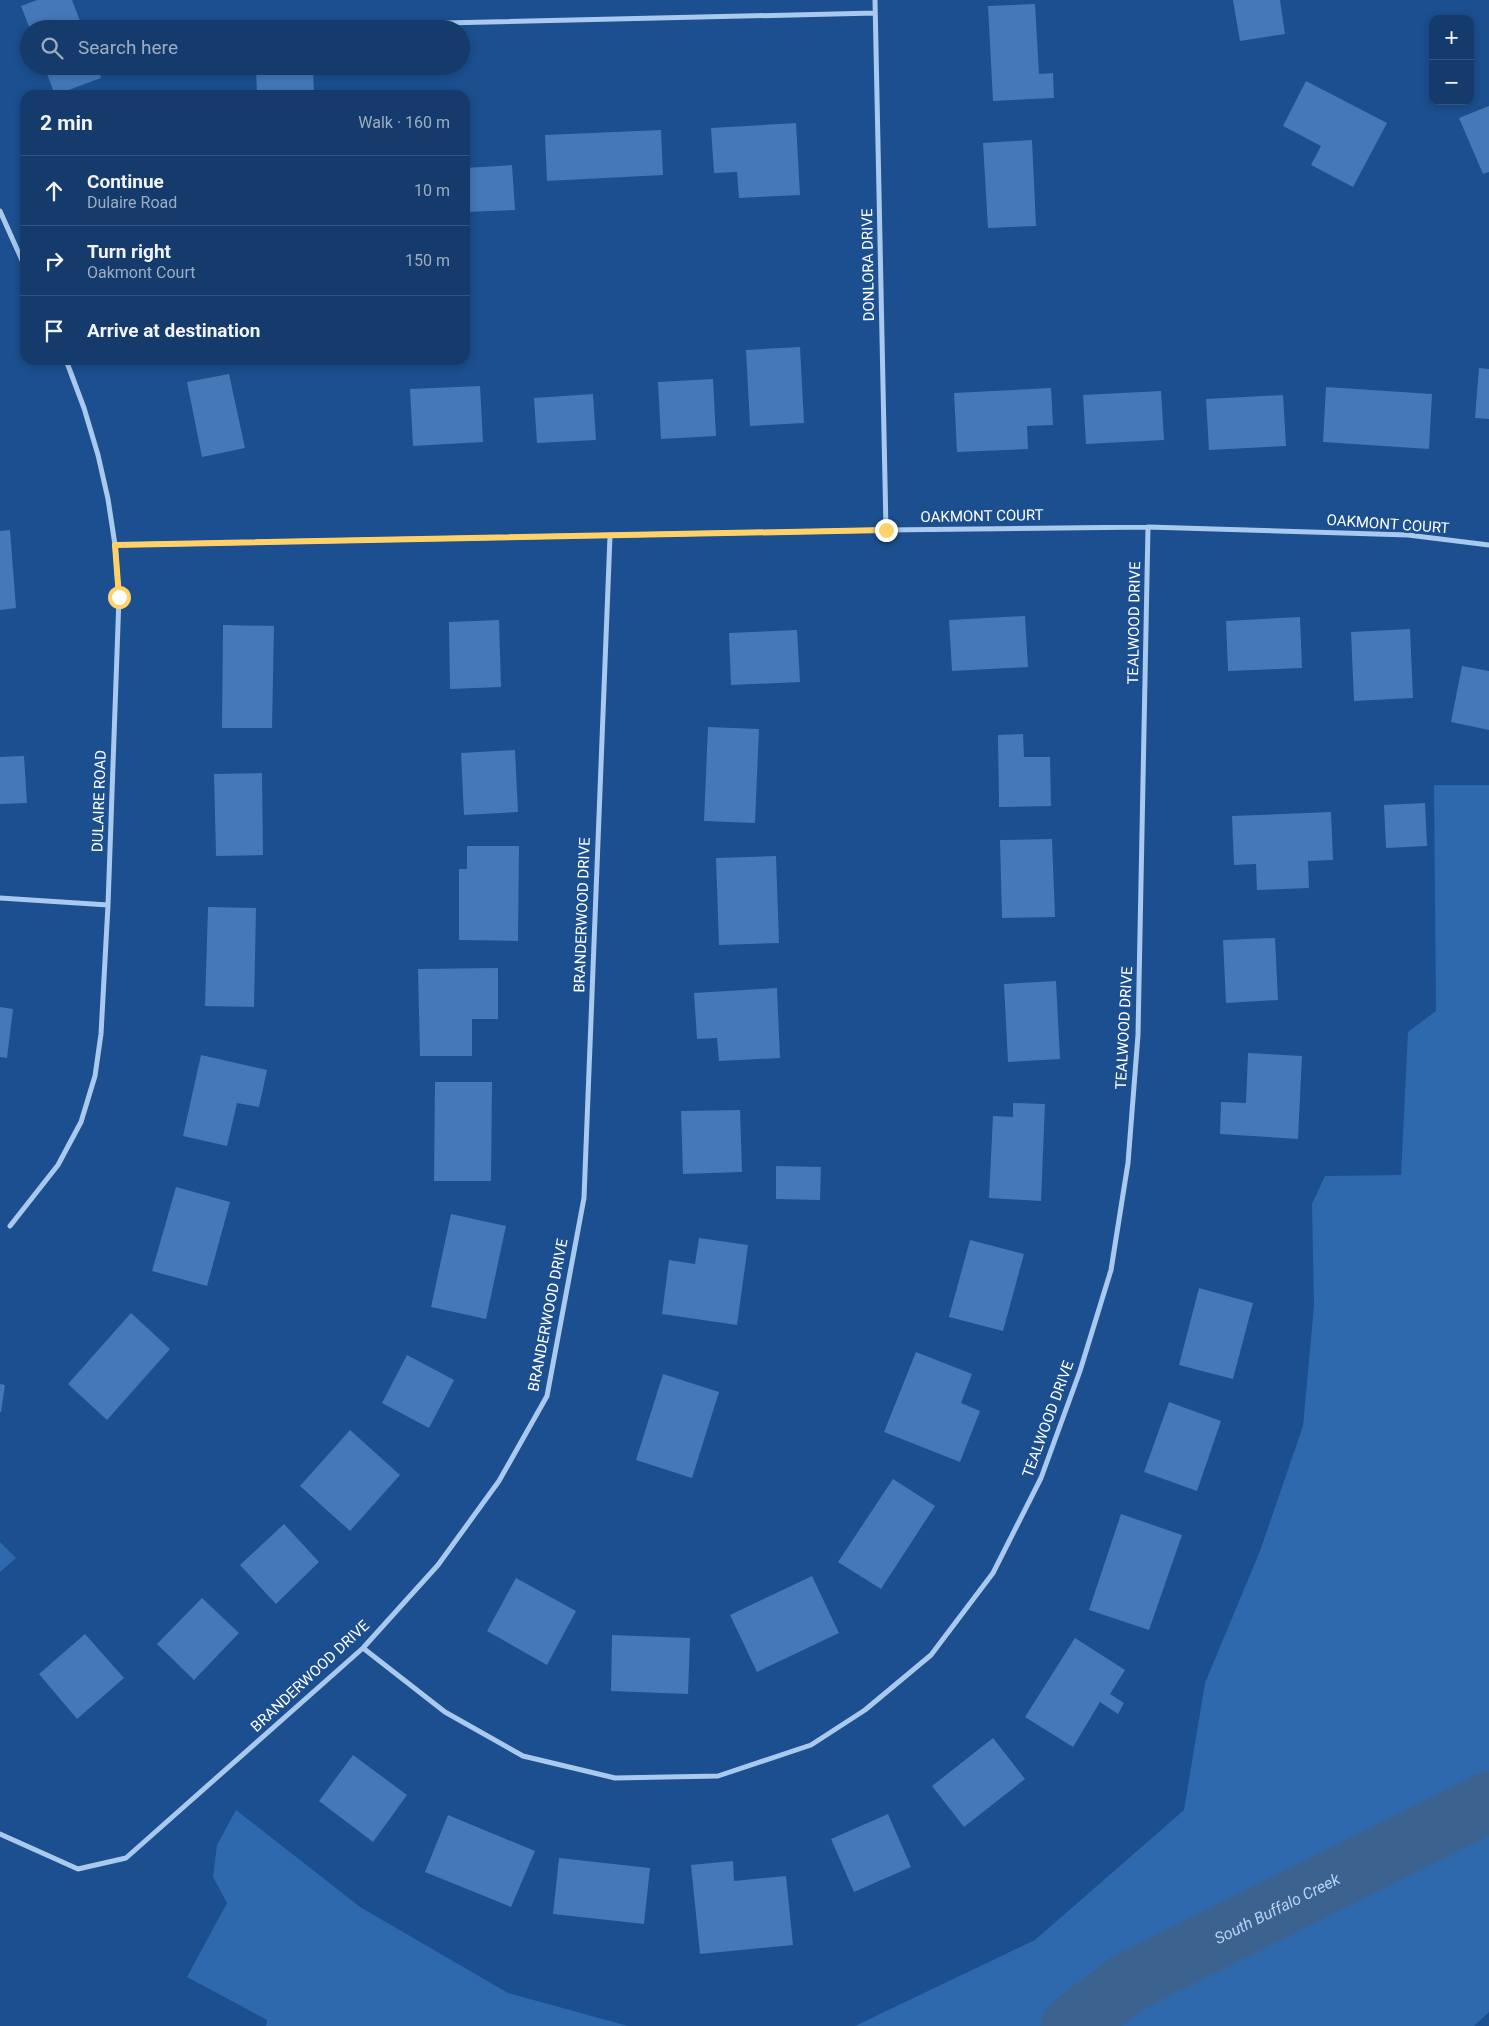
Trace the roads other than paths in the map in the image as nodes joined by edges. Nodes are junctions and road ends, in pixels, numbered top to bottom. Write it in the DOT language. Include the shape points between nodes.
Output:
graph roads {
  1 [pos="875,0"];
  2 [pos="874,13"];
  3 [pos="470,22"];
  4 [pos="0,211"];
  5 [pos="20,256"];
  6 [pos="68,365"];
  7 [pos="1148,527"];
  8 [pos="886,530"];
  9 [pos="610,536"];
  10 [pos="115,545"];
  11 [pos="1489,545"];
  12 [pos="0,898"];
  13 [pos="108,905"];
  14 [pos="10,1226"];
  15 [pos="363,1648"];
  16 [pos="0,1834"];
  1 -- 2 [label="street, DONLORA DRIVE"];
  2 -- 3 [label="street"];
  2 -- 8 [label="street, DONLORA DRIVE"];
  4 -- 5 [label="street"];
  6 -- 10 [label="street, DULAIRE ROAD" via="98,455"];
  7 -- 8 [label="street, OAKMONT COURT"];
  7 -- 11 [label="street, OAKMONT COURT" via="1408,535"];
  7 -- 15 [label="street, TEALWOOD DRIVE" via="1138,1035 1128,1163 1111,1270 1080,1372 1041,1478 993,1573 931,1655 865,1710 811,1744 718,1776 615,1778 524,1756 445,1712"];
  8 -- 9 [label="street, OAKMONT COURT"];
  9 -- 10 [label="street, OAKMONT COURT"];
  9 -- 15 [label="street, BRANDERWOOD DRIVE" via="584,1198 547,1396 499,1481 438,1565"];
  10 -- 13 [label="street, DULAIRE ROAD" via="119,597"];
  12 -- 13 [label="street"];
  13 -- 14 [label="street, DULAIRE ROAD" via="101,1034 95,1076 84,1113 58,1165"];
  15 -- 16 [label="street, BRANDERWOOD DRIVE" via="126,1858 78,1870"];
}
